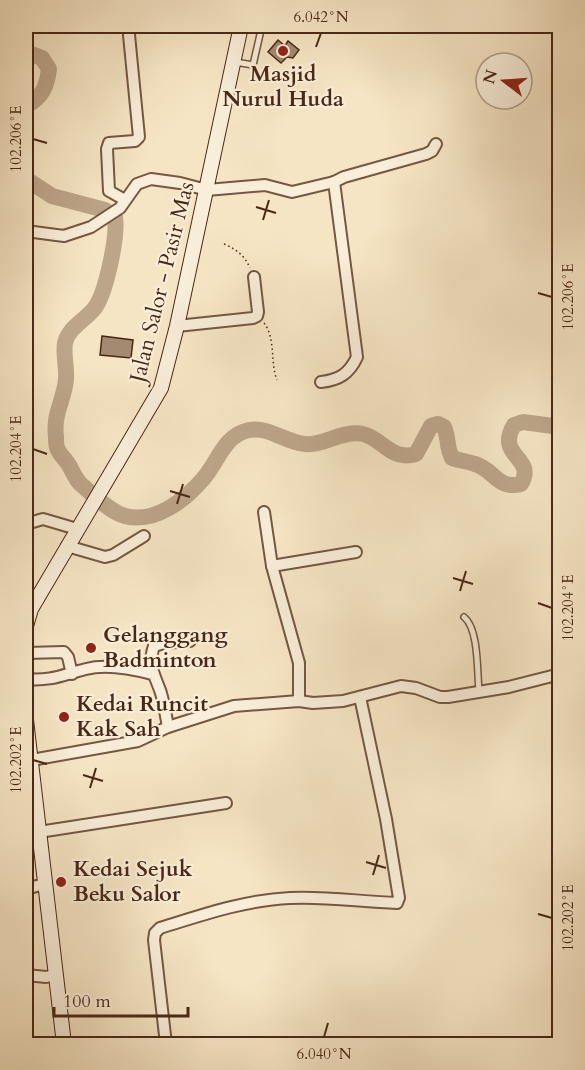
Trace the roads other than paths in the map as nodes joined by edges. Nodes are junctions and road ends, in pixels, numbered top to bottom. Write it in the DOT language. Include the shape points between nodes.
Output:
graph roads {
  1 [pos="130,26"];
  2 [pos="241,26"];
  3 [pos="233,62"];
  4 [pos="436,144"];
  5 [pos="334,182"];
  6 [pos="207,190"];
  7 [pos="122,204"];
  8 [pos="26,231"];
  9 [pos="254,277"];
  10 [pos="177,326"];
  11 [pos="321,382"];
  12 [pos="264,512"];
  13 [pos="26,524"];
  14 [pos="77,529"];
  15 [pos="144,536"];
  16 [pos="67,546"];
  17 [pos="356,552"];
  18 [pos="272,566"];
  19 [pos="28,608"];
  20 [pos="464,617"];
  21 [pos="26,626"];
  22 [pos="190,641"];
  23 [pos="26,653"];
  24 [pos="72,674"];
  25 [pos="152,674"];
  26 [pos="560,674"];
  27 [pos="26,679"];
  28 [pos="479,693"];
  29 [pos="360,697"];
  30 [pos="299,700"];
  31 [pos="26,720"];
  32 [pos="168,727"];
  33 [pos="28,761"];
  34 [pos="225,803"];
  35 [pos="33,833"];
  36 [pos="44,885"];
  37 [pos="26,889"];
  38 [pos="26,975"];
  39 [pos="56,975"];
  40 [pos="64,1044"];
  41 [pos="166,1044"];
  1 -- 7 [label="street" via="140,137 135,141 112,141 108,149 109,191"];
  2 -- 3 [label="main road, Jalan Salor - Pasir Mas"];
  2 -- 3 [label="lane" via="261,30 253,65"];
  3 -- 6 [label="main road, Jalan Salor - Pasir Mas"];
  4 -- 5 [label="street" via="426,154"];
  5 -- 6 [label="street" via="292,192 265,185"];
  5 -- 11 [label="street" via="357,357 344,375"];
  6 -- 7 [label="street" via="151,180 137,184"];
  6 -- 10 [label="main road, Jalan Salor - Pasir Mas"];
  7 -- 8 [label="street" via="91,227 64,236"];
  9 -- 10 [label="street" via="257,316"];
  10 -- 14 [label="main road, Jalan Salor - Pasir Mas" via="161,388"];
  12 -- 18 [label="street"];
  13 -- 14 [label="street" via="43,519"];
  14 -- 16 [label="main road, Jalan Salor - Pasir Mas"];
  15 -- 16 [label="street" via="105,557"];
  16 -- 19 [label="main road, Jalan Salor - Pasir Mas"];
  17 -- 18 [label="street"];
  18 -- 30 [label="street" via="299,663"];
  19 -- 21 [label="main road, Jalan Salor - Pasir Mas"];
  20 -- 28 [label="lane" via="474,634"];
  22 -- 25 [label="street" via="154,646"];
  23 -- 24 [label="street" via="64,652"];
  24 -- 25 [label="street" via="106,668"];
  24 -- 27 [label="street" via="45,680"];
  25 -- 32 [label="street"];
  26 -- 28 [label="street"];
  28 -- 29 [label="street" via="440,697 401,686"];
  29 -- 30 [label="street" via="313,704"];
  29 -- 41 [label="street" via="394,862 397,903 289,898 249,903 160,928 154,940"];
  30 -- 32 [label="street" via="234,706"];
  31 -- 33 [label="main road"];
  32 -- 33 [label="street" via="138,741"];
  33 -- 35 [label="main road"];
  34 -- 35 [label="street"];
  35 -- 36 [label="main road"];
  36 -- 37 [label="street"];
  36 -- 39 [label="main road"];
  38 -- 39 [label="street"];
  39 -- 40 [label="main road"];
}
